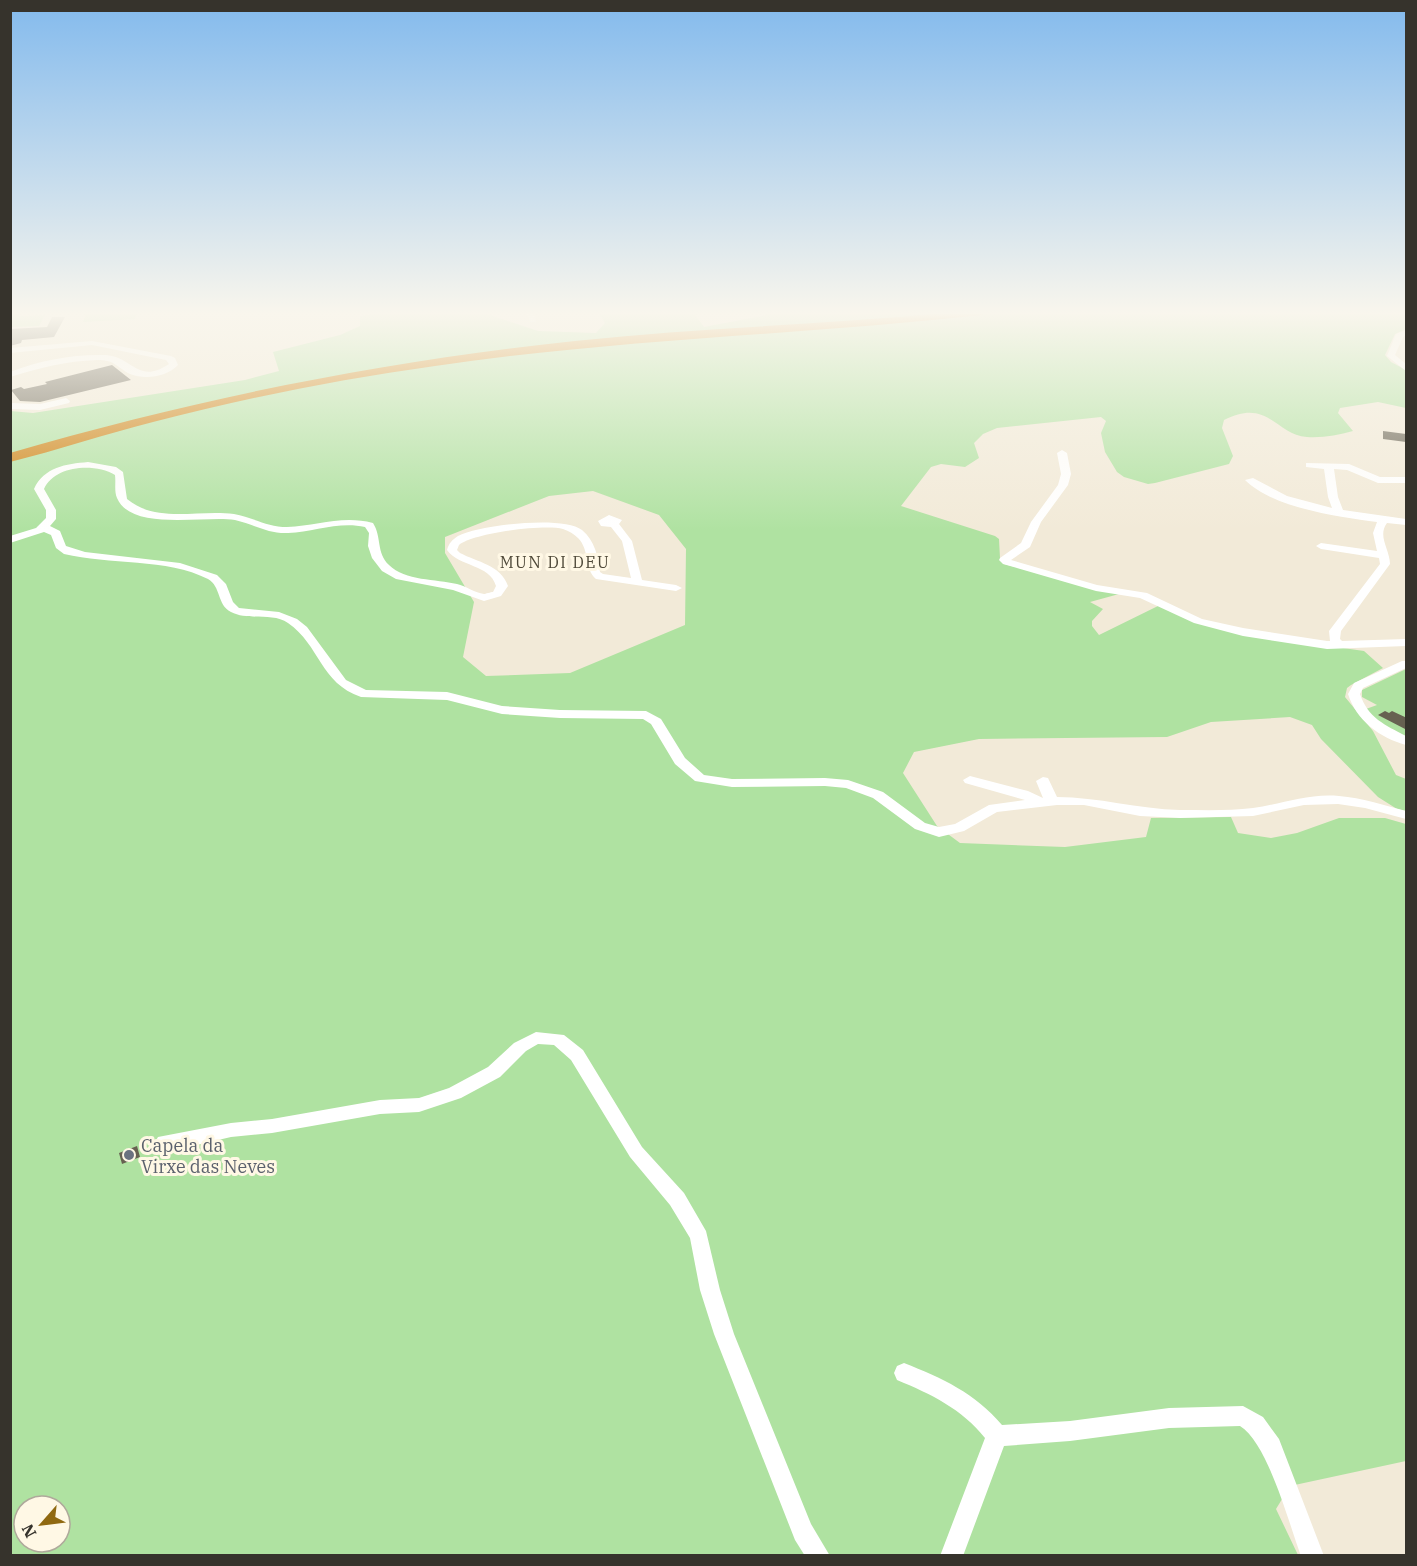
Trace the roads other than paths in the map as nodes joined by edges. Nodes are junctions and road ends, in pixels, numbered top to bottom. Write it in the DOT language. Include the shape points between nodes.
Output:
graph roads {
  1 [pos="263,385"];
  2 [pos="266,385"];
  3 [pos="302,385"];
  4 [pos="66,401"];
  5 [pos="10,406"];
  6 [pos="10,444"];
  7 [pos="10,449"];
  8 [pos="1062,453"];
  9 [pos="1332,455"];
  10 [pos="10,458"];
  11 [pos="1309,465"];
  12 [pos="1332,466"];
  13 [pos="1251,480"];
  14 [pos="1407,480"];
  15 [pos="1338,511"];
  16 [pos="1385,519"];
  17 [pos="1407,522"];
  18 [pos="614,524"];
  19 [pos="43,527"];
  20 [pos="503,530"];
  21 [pos="10,540"];
  22 [pos="453,545"];
  23 [pos="467,546"];
  24 [pos="1321,546"];
  25 [pos="1384,555"];
  26 [pos="480,566"];
  27 [pos="636,578"];
  28 [pos="676,588"];
  29 [pos="1406,643"];
  30 [pos="1338,644"];
  31 [pos="1407,664"];
  32 [pos="1407,741"];
  33 [pos="970,780"];
  34 [pos="1043,781"];
  35 [pos="1046,802"];
  36 [pos="1407,815"];
  37 [pos="164,1142"];
  38 [pos="904,1373"];
  39 [pos="997,1436"];
  40 [pos="819,1556"];
  41 [pos="951,1556"];
  42 [pos="1313,1556"];
  1 -- 6 [label="highway" via="144,409"];
  2 -- 7 [label="highway"];
  3 -- 10 [label="highway" via="215,403"];
  4 -- 5 [label="street" via="40,407"];
  8 -- 30 [label="street" via="1066,474 1063,484 1036,522 1028,541 1004,560 1096,588 1143,595 1190,618 1221,627 1316,644"];
  9 -- 12 [label="street" via="1341,460"];
  11 -- 12 [label="street"];
  12 -- 14 [label="street" via="1352,468 1378,480"];
  12 -- 15 [label="street"];
  13 -- 15 [label="street" via="1277,496"];
  15 -- 16 [label="street"];
  16 -- 17 [label="street"];
  16 -- 25 [label="street" via="1378,525 1377,541"];
  18 -- 27 [label="street" via="627,541"];
  19 -- 21 [label="street"];
  19 -- 26 [label="street" via="52,516 40,492 42,481 65,469 100,465 119,472 123,499 146,513 234,517 277,530 347,521 365,524 373,530 375,555 386,569 406,579 456,587 488,598 498,592 502,582"];
  19 -- 35 [label="street" via="56,533 61,548 68,552 161,564 212,577 220,583 231,608 292,620 340,682 359,693 447,696 502,710 646,715 656,722 680,761 700,778 740,784 848,784 878,795 920,826 939,832 959,828 994,808"];
  20 -- 22 [label="street" via="464,537"];
  20 -- 23 [label="street"];
  20 -- 27 [label="street" via="543,523 569,527 589,546 596,574 622,582"];
  22 -- 23 [label="street"];
  22 -- 26 [label="street" via="456,555"];
  23 -- 26 [label="street" via="466,556"];
  24 -- 25 [label="street"];
  25 -- 30 [label="street" via="1385,566 1335,631"];
  27 -- 28 [label="street"];
  29 -- 30 [label="street"];
  31 -- 32 [label="street" via="1354,690 1365,718"];
  33 -- 35 [label="street"];
  34 -- 35 [label="street"];
  35 -- 36 [label="street" via="1084,801 1140,812 1180,814 1249,812 1304,801 1338,800"];
  37 -- 40 [label="street" via="380,1107 419,1105 455,1093 494,1072 520,1047 536,1038 558,1039 577,1055 636,1152 677,1199 699,1237 724,1334 803,1532"];
  38 -- 39 [label="street" via="950,1392 981,1415"];
  39 -- 41 [label="street"];
  39 -- 42 [label="street" via="1169,1418 1243,1416 1256,1424 1271,1446"];
}
